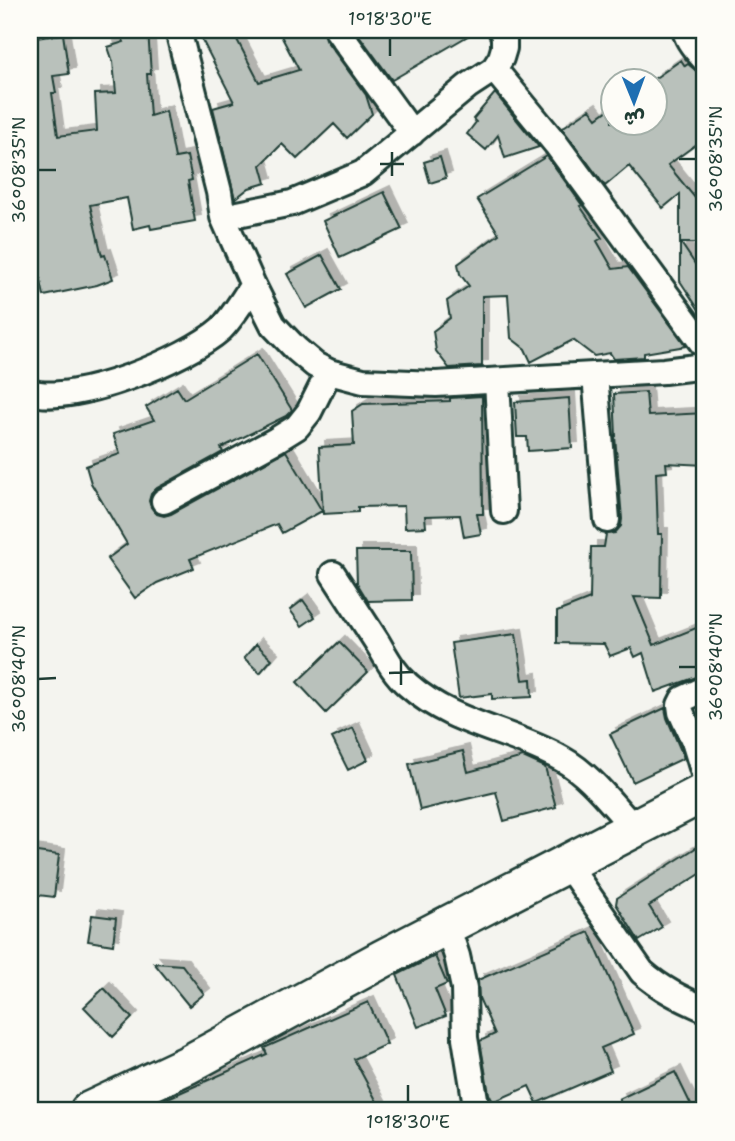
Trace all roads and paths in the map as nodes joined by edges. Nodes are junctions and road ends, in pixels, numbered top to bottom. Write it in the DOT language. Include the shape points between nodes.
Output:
graph roads {
  1 [pos="178,30"];
  2 [pos="337,30"];
  3 [pos="500,30"];
  4 [pos="679,32"];
  5 [pos="705,60"];
  6 [pos="494,69"];
  7 [pos="411,133"];
  8 [pos="223,217"];
  9 [pos="253,285"];
  10 [pos="705,347"];
  11 [pos="705,366"];
  12 [pos="329,372"];
  13 [pos="595,375"];
  14 [pos="497,381"];
  15 [pos="32,399"];
  16 [pos="164,500"];
  17 [pos="504,511"];
  18 [pos="607,520"];
  19 [pos="333,574"];
  20 [pos="705,689"];
  21 [pos="705,777"];
  22 [pos="705,792"];
  23 [pos="635,829"];
  24 [pos="566,864"];
  25 [pos="447,926"];
  26 [pos="705,1009"];
  27 [pos="89,1111"];
  28 [pos="477,1111"];
  1 -- 8 [label="street"];
  2 -- 7 [label="street"];
  3 -- 6 [label="street" via="505,48"];
  4 -- 5 [label="street"];
  6 -- 7 [label="street"];
  6 -- 10 [label="street" via="556,144"];
  7 -- 8 [label="street" via="363,173 292,203"];
  8 -- 9 [label="street"];
  9 -- 12 [label="street" via="274,325 296,349"];
  9 -- 15 [label="street" via="223,327 202,344 99,386"];
  11 -- 13 [label="street"];
  12 -- 14 [label="street" via="363,381"];
  12 -- 16 [label="street" via="297,427"];
  13 -- 14 [label="street"];
  13 -- 18 [label="street"];
  14 -- 17 [label="street"];
  19 -- 23 [label="street" via="407,684 433,705 564,760"];
  20 -- 21 [label="street" via="683,699 680,708"];
  22 -- 23 [label="main road"];
  23 -- 24 [label="main road"];
  24 -- 25 [label="main road"];
  24 -- 26 [label="street" via="642,972 656,985"];
  25 -- 27 [label="main road" via="187,1065"];
  25 -- 28 [label="street" via="464,988 465,1038"];
}
